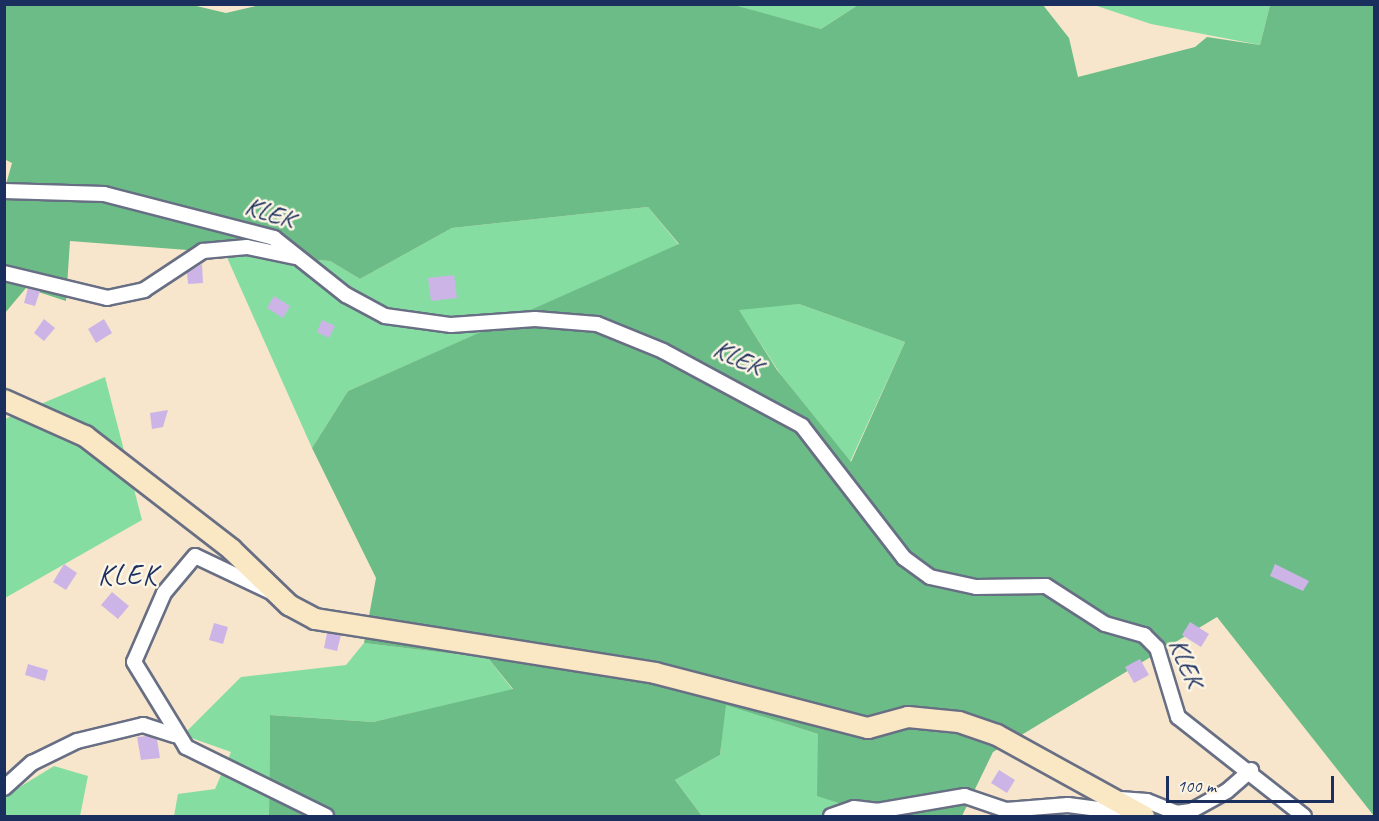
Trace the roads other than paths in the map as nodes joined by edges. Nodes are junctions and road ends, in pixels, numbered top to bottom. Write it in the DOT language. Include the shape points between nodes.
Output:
graph roads {
  1 [pos="4,191"];
  2 [pos="314,266"];
  3 [pos="4,273"];
  4 [pos="4,400"];
  5 [pos="276,594"];
  6 [pos="179,738"];
  7 [pos="1251,770"];
  8 [pos="4,788"];
  9 [pos="1119,799"];
  10 [pos="1143,815"];
  11 [pos="326,816"];
  12 [pos="831,816"];
  13 [pos="1304,816"];
  1 -- 2 [label="street, KLEK" via="126,199 274,238"];
  2 -- 3 [label="street" via="273,250 222,247 193,255 144,290 106,298"];
  2 -- 7 [label="street, KLEK" via="346,294 385,316 452,325 535,319 597,324 762,401 814,436 899,551 930,577 966,586 1046,586 1105,624 1144,635 1156,648 1178,717"];
  4 -- 5 [label="street" via="85,436 231,549"];
  5 -- 6 [label="street" via="243,582 202,556 189,558 174,574 134,662"];
  5 -- 9 [label="street" via="303,614 329,623 655,673 860,727 908,717 951,720 997,735"];
  6 -- 8 [label="street" via="142,725 77,741 32,763"];
  6 -- 11 [label="street" via="186,747"];
  7 -- 9 [label="street" via="1227,791 1191,810 1176,813 1147,801"];
  7 -- 13 [label="street, KLEK"];
  9 -- 10 [label="street"];
  10 -- 12 [label="street" via="1068,805 1006,810 965,796 877,811 854,808"];
}
